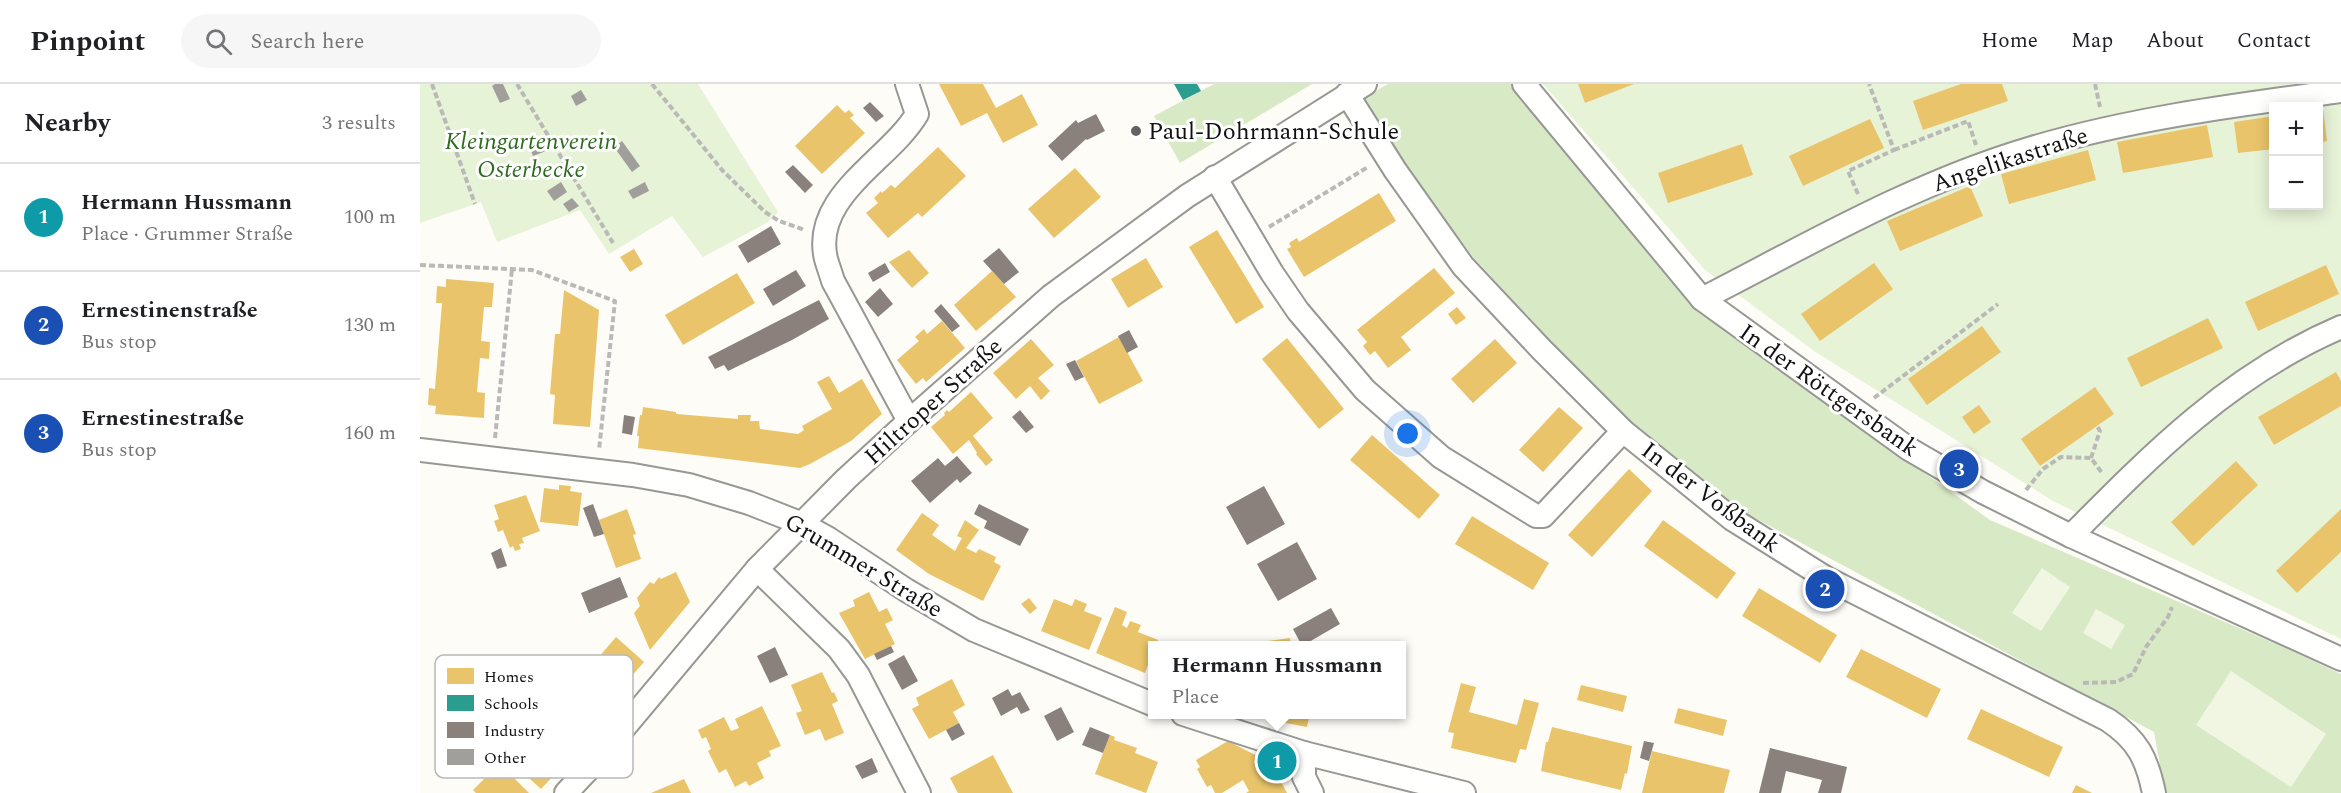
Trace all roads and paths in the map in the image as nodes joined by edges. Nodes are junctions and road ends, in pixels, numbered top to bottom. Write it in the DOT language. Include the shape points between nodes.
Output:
graph roads {
  1 [pos="432,84"];
  2 [pos="517,84"];
  3 [pos="652,84"];
  4 [pos="907,84"];
  5 [pos="1524,84"];
  6 [pos="1869,84"];
  7 [pos="1356,89"];
  8 [pos="2341,91"];
  9 [pos="1894,150"];
  10 [pos="1386,156"];
  11 [pos="1983,165"];
  12 [pos="1215,177"];
  13 [pos="475,204"];
  14 [pos="1867,214"];
  15 [pos="826,235"];
  16 [pos="1251,237"];
  17 [pos="613,243"];
  18 [pos="420,265"];
  19 [pos="512,269"];
  20 [pos="1702,299"];
  21 [pos="1998,304"];
  22 [pos="2341,327"];
  23 [pos="1857,411"];
  24 [pos="909,421"];
  25 [pos="2097,426"];
  26 [pos="1623,431"];
  27 [pos="420,450"];
  28 [pos="493,458"];
  29 [pos="2091,458"];
  30 [pos="596,471"];
  31 [pos="2116,490"];
  32 [pos="2014,508"];
  33 [pos="801,523"];
  34 [pos="2071,536"];
  35 [pos="757,569"];
  36 [pos="2181,586"];
  37 [pos="2341,659"];
  38 [pos="2068,701"];
  39 [pos="1148,702"];
  40 [pos="633,717"];
  41 [pos="1199,719"];
  42 [pos="1304,753"];
  43 [pos="580,778"];
  44 [pos="566,793"];
  45 [pos="919,793"];
  46 [pos="1312,793"];
  47 [pos="1464,793"];
  48 [pos="2154,793"];
  1 -- 13 [label="path"];
  2 -- 17 [label="path"];
  3 -- 15 [label="path" via="722,170 765,212 779,221"];
  4 -- 15 [label="street" via="917,114 908,130 845,191 831,213"];
  5 -- 20 [label="street, In der Röttgersbank"];
  6 -- 9 [label="path"];
  7 -- 10 [label="street, In der Voßbank"];
  7 -- 12 [label="street, Hiltroper Straße"];
  8 -- 11 [label="street, Angelikastraße" via="2105,128"];
  9 -- 11 [label="path" via="1968,121"];
  9 -- 14 [label="path" via="1848,171"];
  10 -- 16 [label="path"];
  10 -- 26 [label="street, In der Voßbank" via="1463,266"];
  11 -- 14 [label="street, Angelikastraße"];
  12 -- 16 [label="street"];
  12 -- 24 [label="street, Hiltroper Straße" via="1052,296"];
  14 -- 20 [label="street, Angelikastraße"];
  15 -- 24 [label="street" via="825,257 833,281"];
  16 -- 26 [label="street" via="1298,311 1365,390 1441,458 1536,516 1543,516"];
  18 -- 19 [label="path"];
  19 -- 28 [label="path"];
  19 -- 30 [label="path" via="532,270 615,301"];
  20 -- 23 [label="street, In der Röttgersbank"];
  21 -- 23 [label="path"];
  22 -- 31 [label="street" via="2225,392"];
  23 -- 32 [label="street, In der Röttgersbank" via="1909,449"];
  24 -- 33 [label="street, Hiltroper Straße"];
  25 -- 29 [label="path" via="2100,431"];
  26 -- 38 [label="street, In der Voßbank" via="1731,519 1826,578"];
  27 -- 28 [label="street, Grummer Straße"];
  28 -- 30 [label="street, Grummer Straße"];
  29 -- 31 [label="path"];
  29 -- 32 [label="path" via="2061,457 2043,469"];
  30 -- 33 [label="street, Grummer Straße" via="689,485"];
  31 -- 34 [label="street"];
  32 -- 34 [label="street, In der Röttgersbank"];
  33 -- 35 [label="street, Hiltroper Straße"];
  33 -- 39 [label="street, Grummer Straße" via="974,630"];
  34 -- 36 [label="street, In der Röttgersbank"];
  35 -- 40 [label="street, Hiltroper Straße"];
  35 -- 45 [label="street" via="839,650 858,675"];
  36 -- 37 [label="street, In der Röttgersbank"];
  36 -- 38 [label="path" via="2168,617 2146,647 2133,674 2116,682 2086,681 2075,686"];
  38 -- 48 [label="street, In der Voßbank" via="2124,730 2148,766"];
  41 -- 42 [label="street"];
  42 -- 46 [label="street" via="1304,777"];
  42 -- 47 [label="street"];
  43 -- 44 [label="street, Hiltroper Straße"];
}
